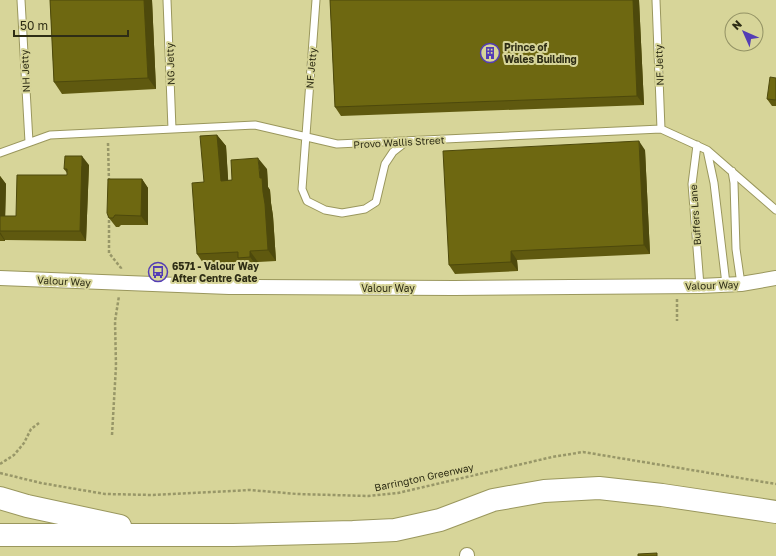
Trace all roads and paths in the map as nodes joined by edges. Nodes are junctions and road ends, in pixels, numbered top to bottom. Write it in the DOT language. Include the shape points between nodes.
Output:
graph roads {
  1 [pos="21,0"];
  2 [pos="167,0"];
  3 [pos="316,0"];
  4 [pos="656,0"];
  5 [pos="172,129"];
  6 [pos="661,129"];
  7 [pos="108,132"];
  8 [pos="305,137"];
  9 [pos="407,141"];
  10 [pos="29,142"];
  11 [pos="696,145"];
  12 [pos="707,150"];
  13 [pos="0,153"];
  14 [pos="732,171"];
  15 [pos="109,185"];
  16 [pos="109,208"];
  17 [pos="776,210"];
  18 [pos="0,278"];
  19 [pos="776,278"];
  20 [pos="121,284"];
  21 [pos="726,284"];
  22 [pos="741,284"];
  23 [pos="700,286"];
  24 [pos="39,423"];
  25 [pos="112,435"];
  26 [pos="0,464"];
  27 [pos="0,473"];
  28 [pos="776,484"];
  29 [pos="0,498"];
  30 [pos="776,512"];
  31 [pos="0,535"];
  32 [pos="150,535"];
  1 -- 10 [label="lane, NH Jetty"];
  2 -- 5 [label="lane, NG Jetty"];
  3 -- 8 [label="lane, NF Jetty"];
  4 -- 6 [label="lane, NF Jetty"];
  5 -- 7 [label="lane, Provo Wallis Street"];
  5 -- 8 [label="lane, Provo Wallis Street" via="255,125"];
  6 -- 9 [label="lane, Provo Wallis Street"];
  6 -- 11 [label="lane, Provo Wallis Street"];
  7 -- 10 [label="lane, Provo Wallis Street" via="50,135"];
  7 -- 15 [label="path"];
  8 -- 9 [label="lane, Provo Wallis Street" via="337,144"];
  8 -- 9 [label="lane, NF Jetty" via="302,189 307,200 325,210 342,213 365,209 376,202 385,164 393,152"];
  10 -- 13 [label="lane, Provo Wallis Street"];
  11 -- 12 [label="lane, Provo Wallis Street"];
  11 -- 23 [label="lane, Buffers Lane" via="692,184"];
  12 -- 14 [label="lane, Provo Wallis Street"];
  12 -- 21 [label="lane, Buffers Lane" via="714,183"];
  14 -- 17 [label="lane, Provo Wallis Street"];
  14 -- 22 [label="lane" via="736,249"];
  16 -- 20 [label="path" via="110,253 121,268"];
  18 -- 20 [label="street, Valour Way"];
  19 -- 22 [label="street, Valour Way"];
  20 -- 23 [label="street, Valour Way" via="229,288"];
  20 -- 25 [label="path" via="115,321 116,366"];
  21 -- 22 [label="street, Valour Way"];
  21 -- 23 [label="street, Valour Way"];
  24 -- 26 [label="path" via="31,429 14,455"];
  27 -- 28 [label="path, Barrington Greenway" via="106,494 153,495 250,490 368,496 398,492 583,452"];
  29 -- 32 [label="main road"];
  30 -- 32 [label="main road" via="599,488 544,491 493,500 440,520 395,530"];
  31 -- 32 [label="main road"];
}
